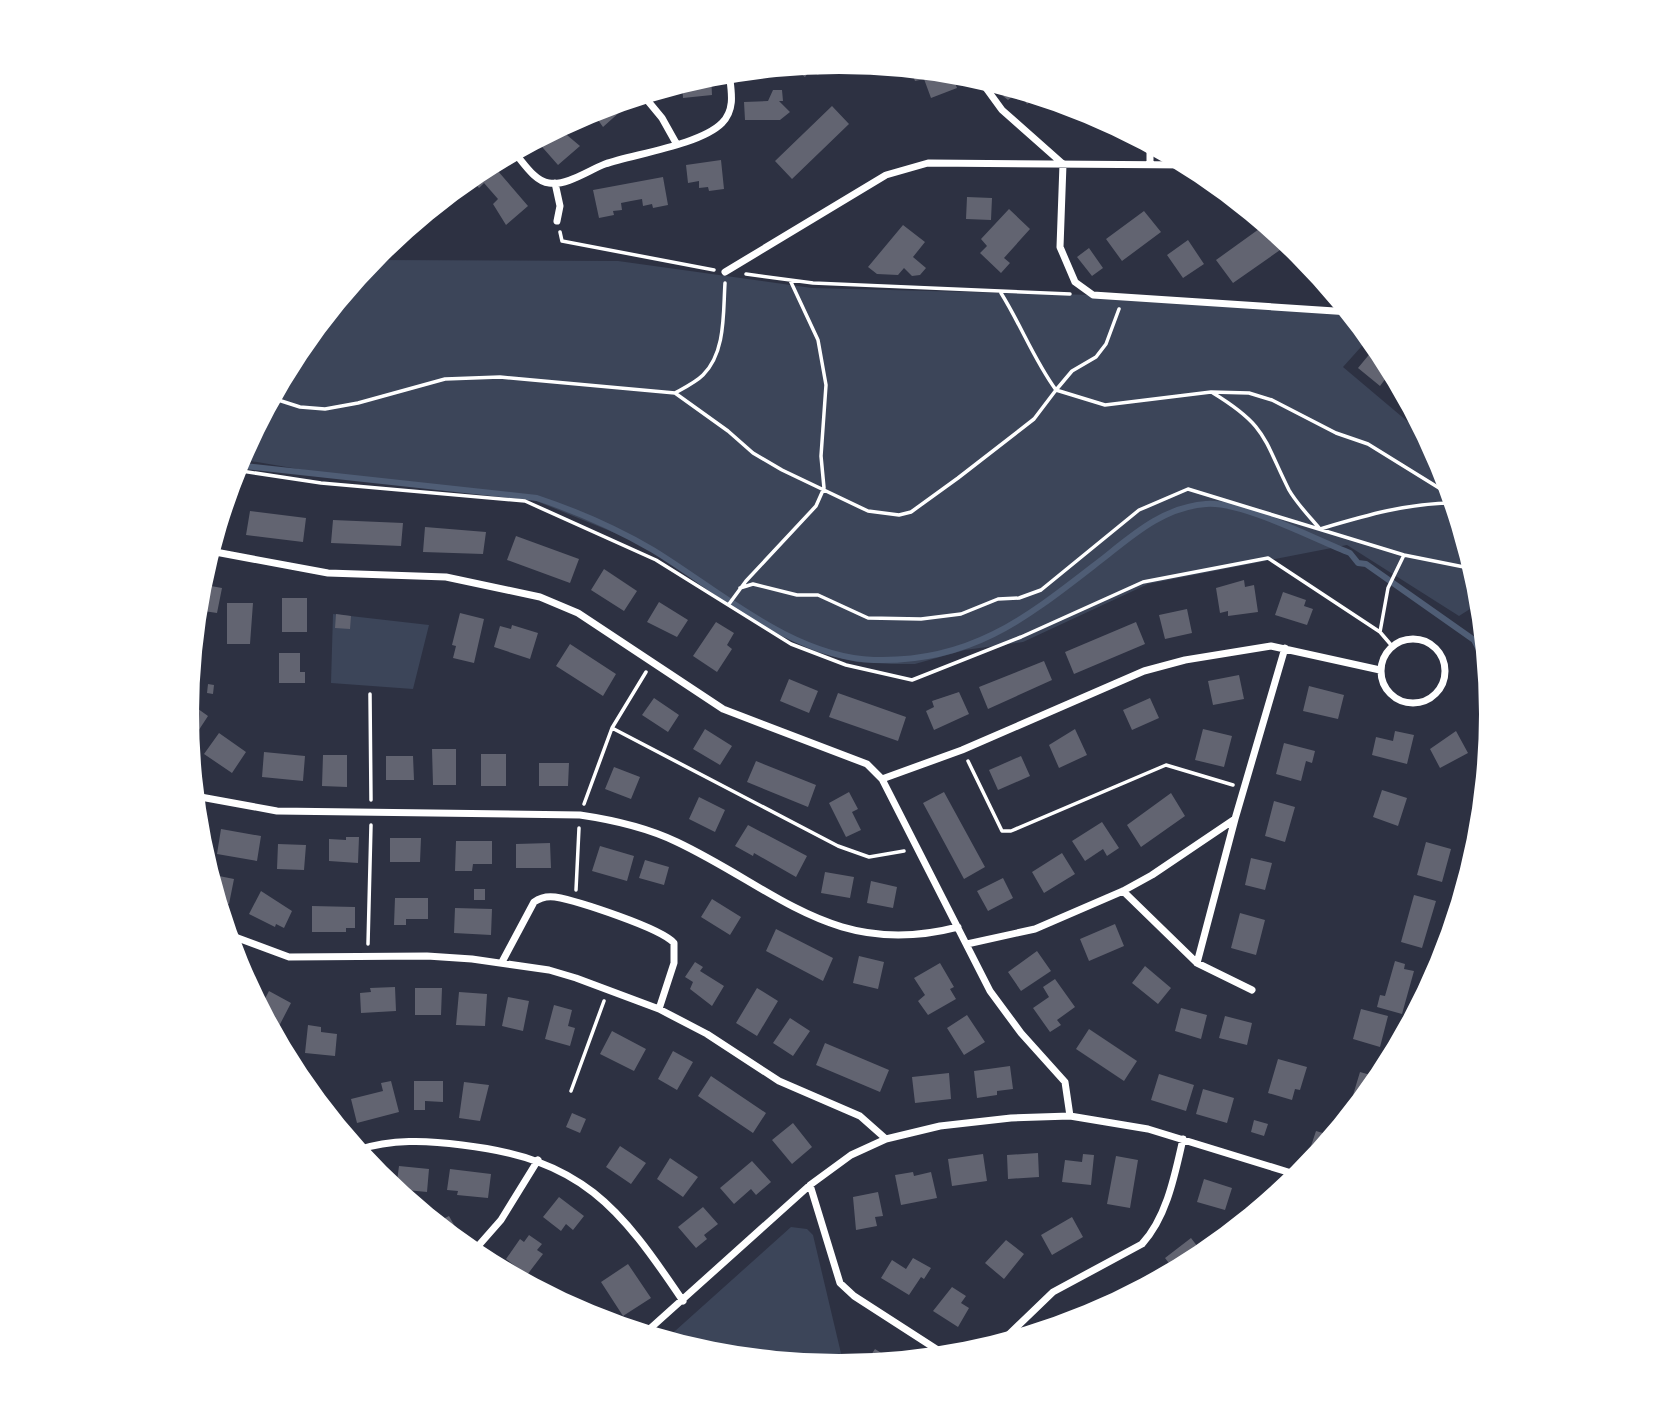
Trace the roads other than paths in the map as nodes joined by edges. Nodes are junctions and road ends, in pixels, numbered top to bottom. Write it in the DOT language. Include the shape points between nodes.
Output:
graph roads {
  1 [pos="730,83"];
  2 [pos="988,91"];
  3 [pos="649,102"];
  4 [pos="676,143"];
  5 [pos="1150,154"];
  6 [pos="520,158"];
  7 [pos="1063,164"];
  8 [pos="1150,164"];
  9 [pos="1169,164"];
  10 [pos="555,183"];
  11 [pos="557,222"];
  12 [pos="725,271"];
  13 [pos="1337,311"];
  14 [pos="220,553"];
  15 [pos="1285,648"];
  16 [pos="1380,670"];
  17 [pos="882,779"];
  18 [pos="204,798"];
  19 [pos="1235,819"];
  20 [pos="1123,891"];
  21 [pos="958,927"];
  22 [pos="241,940"];
  23 [pos="967,944"];
  24 [pos="502,962"];
  25 [pos="1197,963"];
  26 [pos="1252,990"];
  27 [pos="659,1009"];
  28 [pos="1070,1116"];
  29 [pos="886,1139"];
  30 [pos="1183,1139"];
  31 [pos="368,1147"];
  32 [pos="538,1160"];
  33 [pos="1287,1172"];
  34 [pos="810,1185"];
  35 [pos="480,1244"];
  36 [pos="683,1301"];
  37 [pos="653,1327"];
  38 [pos="1013,1331"];
  39 [pos="933,1347"];
  1 -- 4 [label="street" via="731,106 724,121 709,132"];
  2 -- 7 [label="street" via="1002,110"];
  3 -- 4 [label="street"];
  4 -- 10 [label="street"];
  5 -- 8 [label="street"];
  6 -- 10 [label="street" via="540,180"];
  7 -- 8 [label="street"];
  7 -- 12 [label="street" via="928,163 907,167"];
  7 -- 13 [label="street" via="1060,247 1075,282 1093,295"];
  8 -- 9 [label="street"];
  10 -- 11 [label="street" via="560,206"];
  14 -- 17 [label="street" via="328,573 446,577 521,591 578,613 723,709 853,757"];
  15 -- 16 [label="street"];
  15 -- 17 [label="street" via="1257,646 1144,671 962,750"];
  15 -- 19 [label="street"];
  16 -- 16 [label="street" via="1392,646 1412,638 1433,645 1444,663 1442,685 1427,700 1405,702 1387,691"];
  17 -- 21 [label="street"];
  18 -- 21 [label="street" via="277,811 580,815 657,833 790,908 841,927 895,936"];
  19 -- 20 [label="street"];
  19 -- 25 [label="street"];
  20 -- 23 [label="street" via="1035,929"];
  20 -- 25 [label="street"];
  21 -- 23 [label="street"];
  22 -- 24 [label="street" via="307,959 427,956"];
  23 -- 28 [label="street" via="1005,1013 1060,1073"];
  24 -- 27 [label="street" via="549,970"];
  24 -- 27 [label="street" via="534,902 554,897 575,903 660,932 674,943 674,963"];
  25 -- 26 [label="street"];
  27 -- 29 [label="street" via="798,1091 860,1116"];
  28 -- 29 [label="street" via="940,1126"];
  28 -- 30 [label="street"];
  29 -- 34 [label="street" via="851,1155"];
  30 -- 33 [label="street"];
  30 -- 38 [label="street" via="1159,1222 1151,1234 1142,1244 1053,1292"];
  31 -- 32 [label="street" via="393,1141 441,1142"];
  32 -- 35 [label="street" via="502,1220"];
  32 -- 36 [label="street" via="567,1173 606,1201 634,1230"];
  34 -- 36 [label="street"];
  34 -- 39 [label="street" via="840,1283"];
  36 -- 37 [label="street"];
}
